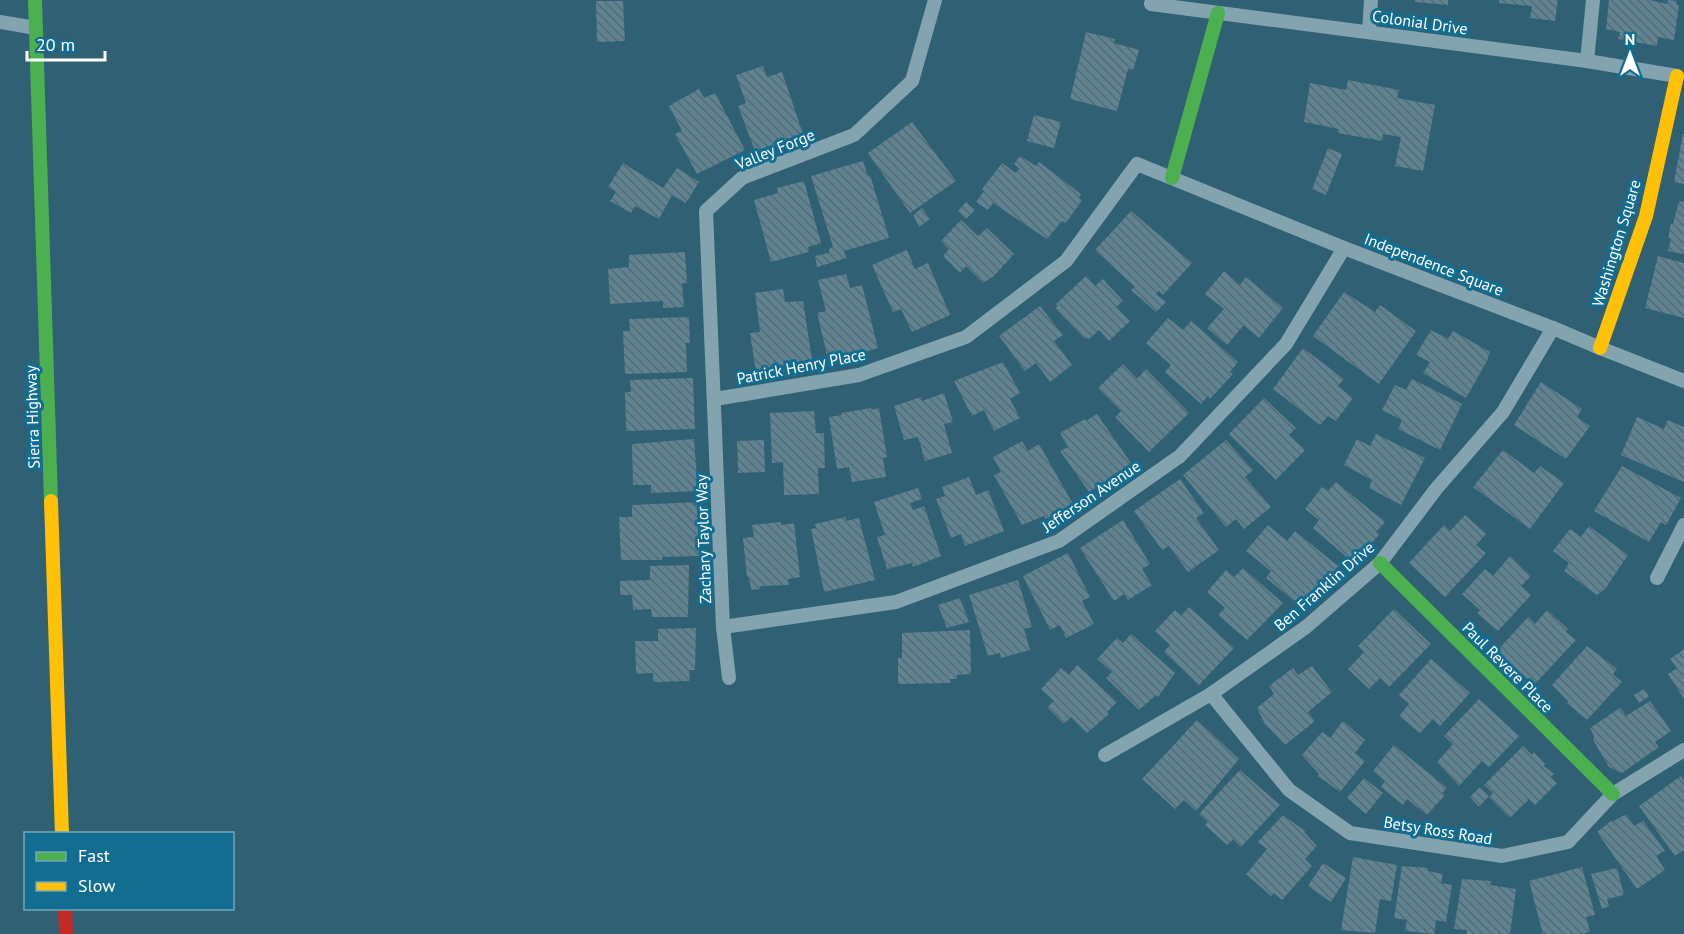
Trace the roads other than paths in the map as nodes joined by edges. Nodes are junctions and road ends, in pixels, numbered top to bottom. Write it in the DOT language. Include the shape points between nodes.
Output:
graph roads {
  1 [pos="35,0"];
  2 [pos="935,0"];
  3 [pos="1371,0"];
  4 [pos="1593,0"];
  5 [pos="1152,2"];
  6 [pos="1218,13"];
  7 [pos="0,22"];
  8 [pos="36,28"];
  9 [pos="1369,32"];
  10 [pos="1587,61"];
  11 [pos="1681,77"];
  12 [pos="1137,164"];
  13 [pos="1172,178"];
  14 [pos="1344,248"];
  15 [pos="1553,328"];
  16 [pos="1600,348"];
  17 [pos="1684,381"];
  18 [pos="715,399"];
  19 [pos="1684,525"];
  20 [pos="1380,563"];
  21 [pos="1657,578"];
  22 [pos="723,627"];
  23 [pos="729,678"];
  24 [pos="1211,694"];
  25 [pos="1684,750"];
  26 [pos="1105,755"];
  27 [pos="1613,794"];
  28 [pos="62,832"];
  29 [pos="65,910"];
  30 [pos="66,934"];
  1 -- 8 [label="main road, Sierra Highway"];
  2 -- 18 [label="lane, Valley Forge" via="912,81 854,135 742,178 706,211"];
  3 -- 9 [label="lane"];
  4 -- 10 [label="lane"];
  5 -- 6 [label="lane, Colonial Drive"];
  6 -- 9 [label="lane, Colonial Drive"];
  6 -- 13 [label="main road"];
  7 -- 8 [label="lane"];
  8 -- 28 [label="main road, Sierra Highway"];
  9 -- 10 [label="lane, Colonial Drive"];
  10 -- 11 [label="lane, Colonial Drive"];
  11 -- 16 [label="main road, Washington Square" via="1646,216"];
  12 -- 13 [label="lane, Independence Square"];
  12 -- 18 [label="lane, Patrick Henry Place" via="1066,261 966,337 859,375"];
  13 -- 14 [label="lane, Independence Square"];
  14 -- 15 [label="lane, Independence Square"];
  14 -- 22 [label="lane, Jefferson Avenue" via="1286,344 1180,456 1059,541 896,602"];
  15 -- 16 [label="lane, Independence Square"];
  15 -- 20 [label="lane, Ben Franklin Drive" via="1503,412 1436,489"];
  16 -- 17 [label="lane, Independence Square"];
  18 -- 22 [label="lane, Zachary Taylor Way"];
  19 -- 21 [label="lane"];
  20 -- 24 [label="lane, Ben Franklin Drive" via="1306,627"];
  20 -- 27 [label="main road, Paul Revere Place"];
  22 -- 23 [label="lane, Zachary Taylor Way"];
  24 -- 26 [label="lane, Ben Franklin Drive"];
  24 -- 27 [label="lane, Betsy Ross Road" via="1289,790 1350,833 1502,856 1568,842"];
  25 -- 27 [label="lane, Betsy Ross Road"];
  29 -- 30 [label="main road"];
}
